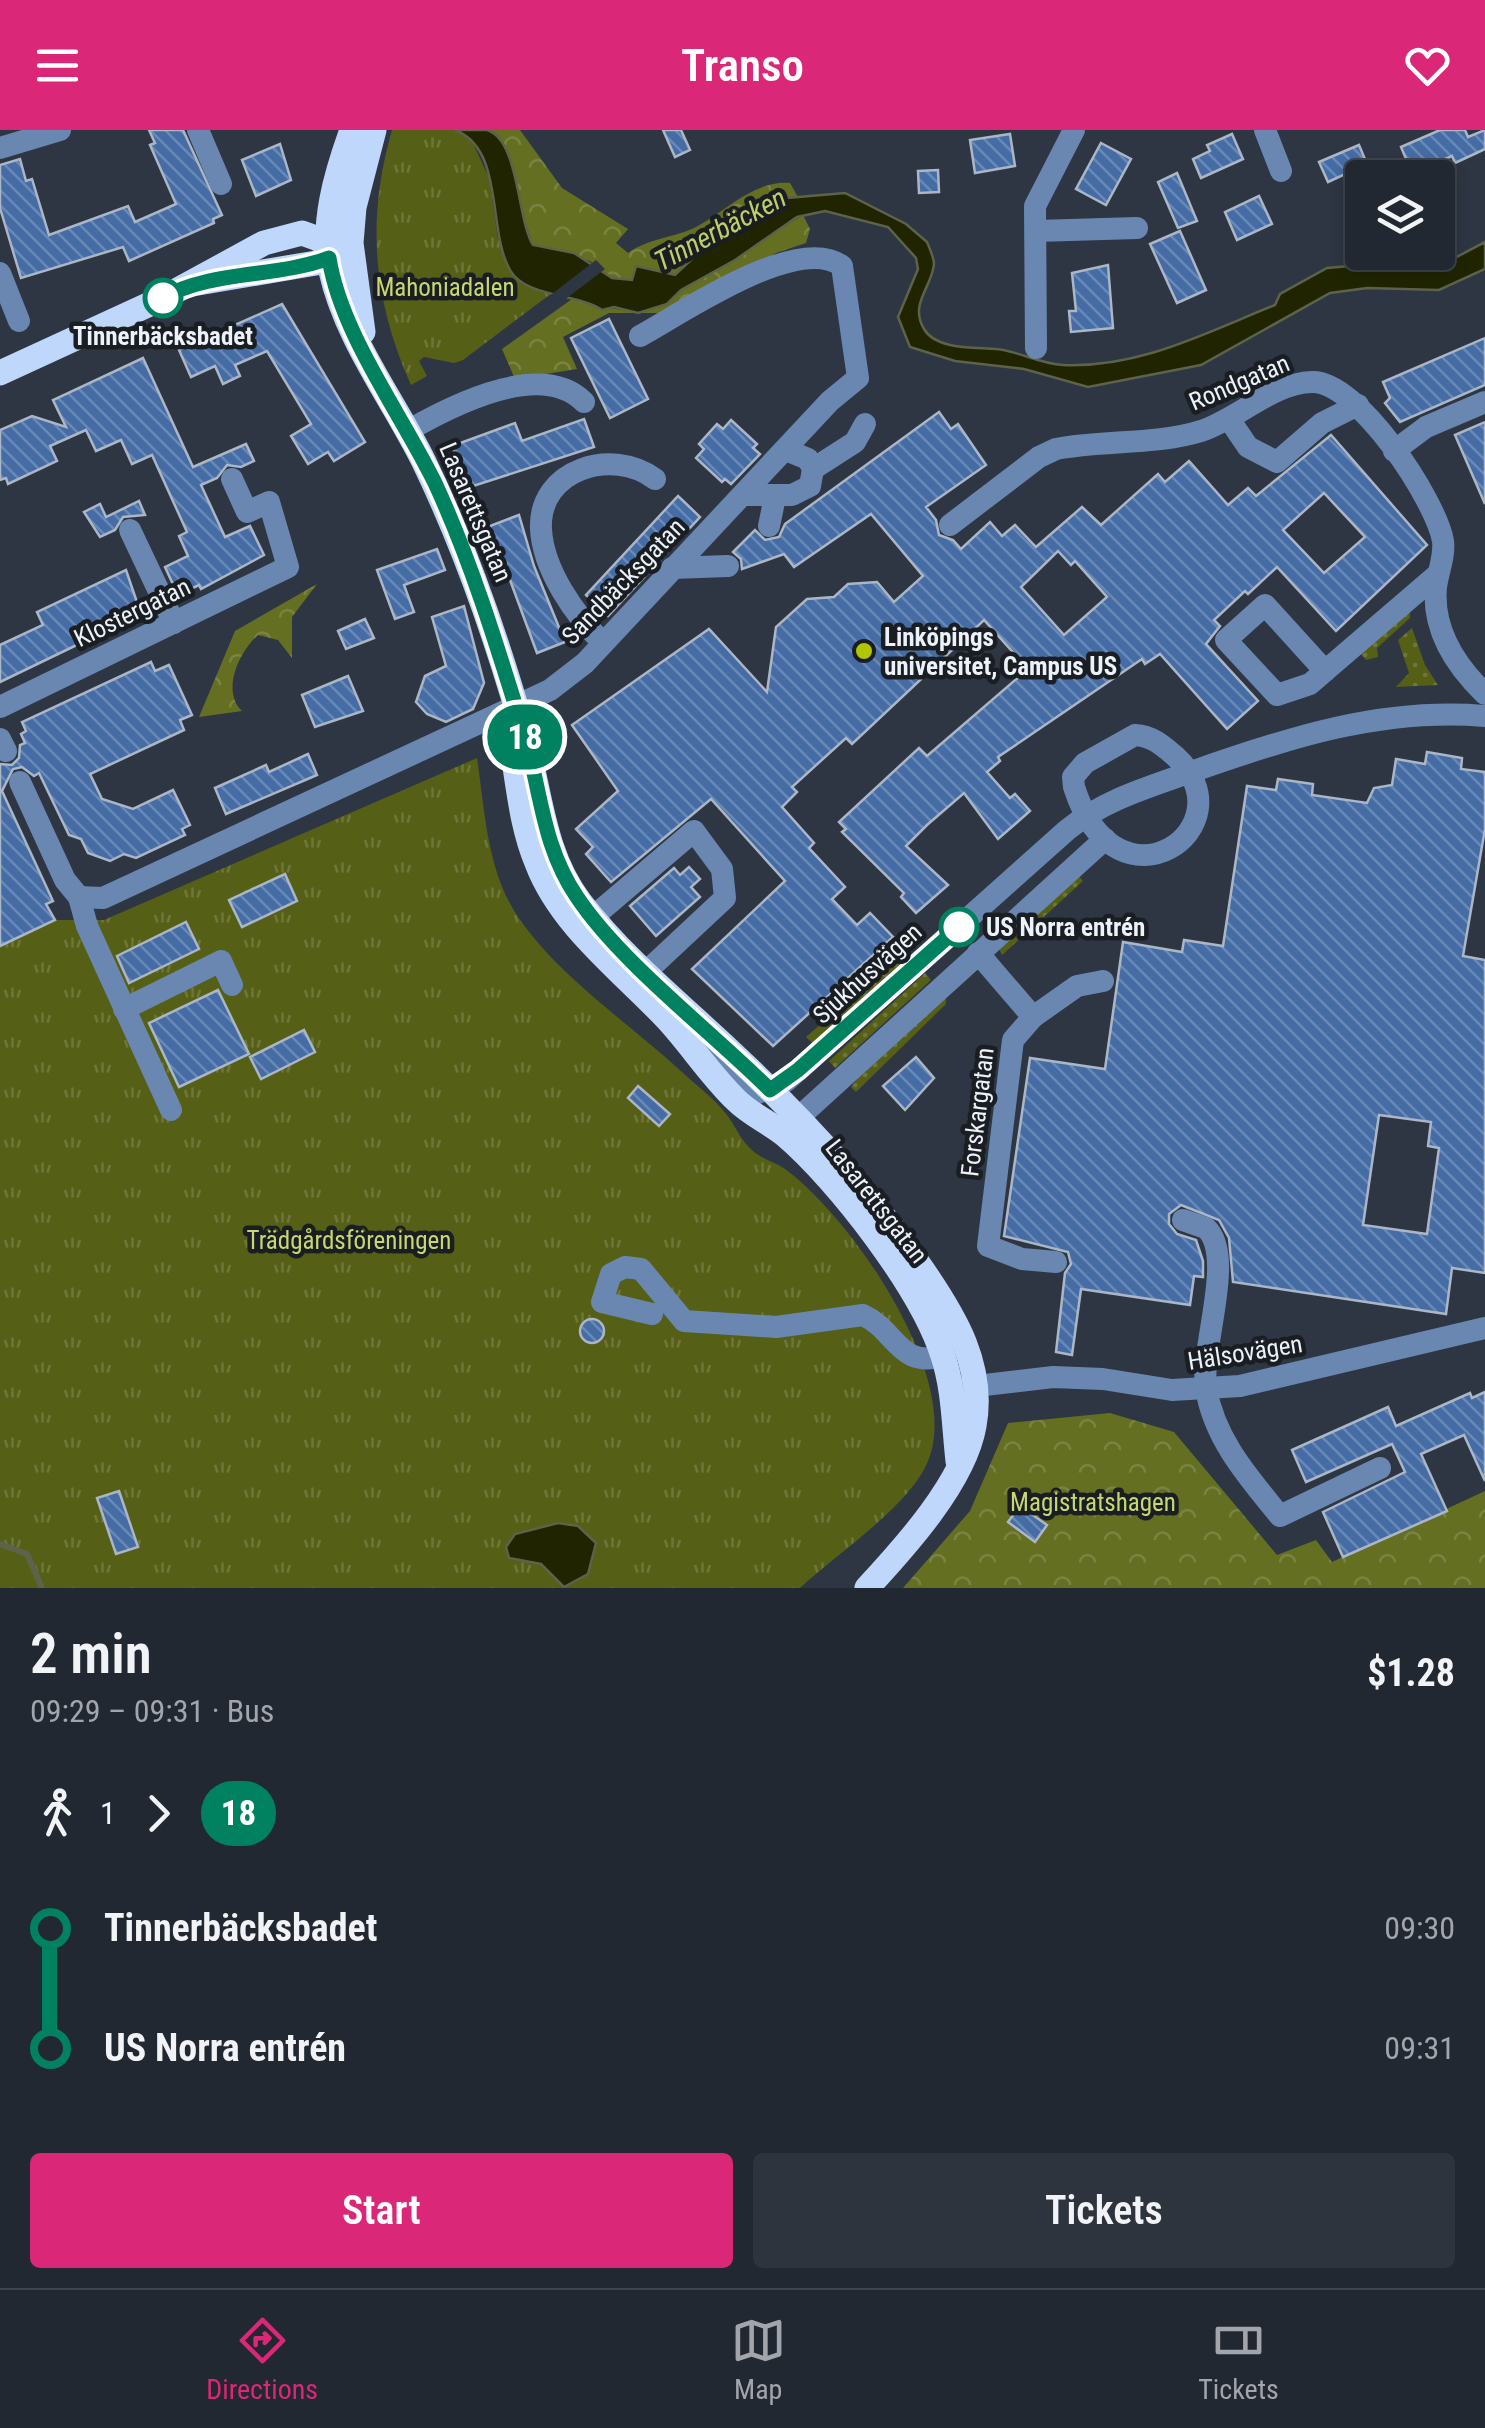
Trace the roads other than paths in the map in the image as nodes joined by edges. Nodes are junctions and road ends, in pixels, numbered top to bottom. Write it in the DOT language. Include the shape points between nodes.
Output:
graph roads {
  1 [pos="60,130"];
  2 [pos="198,130"];
  3 [pos="352,130"];
  4 [pos="374,130"];
  5 [pos="1074,130"];
  6 [pos="1265,130"];
  7 [pos="0,148"];
  8 [pos="1281,170"];
  9 [pos="222,184"];
  10 [pos="347,185"];
  11 [pos="1137,228"];
  12 [pos="1036,231"];
  13 [pos="336,248"];
  14 [pos="0,273"];
  15 [pos="186,284"];
  16 [pos="20,321"];
  17 [pos="640,336"];
  18 [pos="1036,348"];
  19 [pos="0,373"];
  20 [pos="584,402"];
  21 [pos="1485,402"];
  22 [pos="1358,404"];
  23 [pos="1229,420"];
  24 [pos="864,424"];
  25 [pos="409,430"];
  26 [pos="786,450"];
  27 [pos="1394,450"];
  28 [pos="813,469"];
  29 [pos="232,479"];
  30 [pos="655,479"];
  31 [pos="744,495"];
  32 [pos="775,497"];
  33 [pos="950,525"];
  34 [pos="770,526"];
  35 [pos="130,530"];
  36 [pos="728,566"];
  37 [pos="672,568"];
  38 [pos="1438,574"];
  39 [pos="174,623"];
  40 [pos="603,643"];
  41 [pos="1325,671"];
  42 [pos="1485,694"];
  43 [pos="0,706"];
  44 [pos="514,708"];
  45 [pos="1485,716"];
  46 [pos="1189,773"];
  47 [pos="20,782"];
  48 [pos="1088,813"];
  49 [pos="1106,839"];
  50 [pos="80,897"];
  51 [pos="593,917"];
  52 [pos="978,953"];
  53 [pos="640,978"];
  54 [pos="1103,981"];
  55 [pos="232,985"];
  56 [pos="124,1009"];
  57 [pos="1034,1018"];
  58 [pos="670,1022"];
  59 [pos="770,1090"];
  60 [pos="170,1110"];
  61 [pos="790,1125"];
  62 [pos="1183,1220"];
  63 [pos="1056,1262"];
  64 [pos="652,1314"];
  65 [pos="1485,1328"];
  66 [pos="943,1356"];
  67 [pos="977,1385"];
  68 [pos="951,1390"];
  69 [pos="1206,1390"];
  70 [pos="958,1463"];
  71 [pos="1380,1468"];
  72 [pos="867,1588"];
  1 -- 7 [label="street"];
  2 -- 9 [label="street"];
  3 -- 10 [label="main road, Lasarettsgatan"];
  4 -- 10 [label="main road, Lasarettsgatan"];
  5 -- 12 [label="street" via="1035,206"];
  6 -- 8 [label="street"];
  10 -- 13 [label="main road, Lasarettsgatan"];
  11 -- 12 [label="street"];
  12 -- 18 [label="street"];
  13 -- 15 [label="main road" via="234,280"];
  13 -- 15 [label="main road" via="234,260"];
  13 -- 25 [label="main road, Lasarettsgatan" via="364,347"];
  14 -- 16 [label="street"];
  15 -- 19 [label="main road"];
  17 -- 26 [label="street, Sandbäcksgatan" via="776,264 820,255 842,266 858,378"];
  20 -- 25 [label="street" via="564,389 510,387 466,400"];
  21 -- 27 [label="street" via="1426,427"];
  22 -- 23 [label="street, Rondgatan" via="1328,383 1312,382 1280,391"];
  22 -- 23 [label="street" via="1322,423 1277,462 1248,447"];
  22 -- 27 [label="street, Rondgatan"];
  23 -- 33 [label="street, Rondgatan" via="1198,432 1056,449"];
  24 -- 28 [label="street" via="855,442"];
  25 -- 44 [label="main road, Lasarettsgatan" via="473,578"];
  26 -- 28 [label="street" via="801,454"];
  26 -- 31 [label="street, Sandbäcksgatan"];
  27 -- 38 [label="street, Rondgatan" via="1436,519 1443,549"];
  28 -- 32 [label="street" via="810,486"];
  29 -- 39 [label="street, Klostergatan" via="246,512 269,502 288,568"];
  30 -- 40 [label="street" via="628,464 578,469 556,488 541,516 550,562 579,619"];
  31 -- 32 [label="street"];
  31 -- 37 [label="street, Sandbäcksgatan"];
  32 -- 34 [label="street"];
  35 -- 39 [label="street"];
  36 -- 37 [label="street"];
  37 -- 40 [label="street, Sandbäcksgatan"];
  38 -- 41 [label="street"];
  38 -- 42 [label="street, Rondgatan" via="1444,643"];
  39 -- 43 [label="street, Klostergatan"];
  40 -- 44 [label="street, Sandbäcksgatan" via="550,690"];
  44 -- 50 [label="street, Sandbäcksgatan" via="102,898"];
  44 -- 51 [label="main road, Lasarettsgatan" via="556,860"];
  44 -- 53 [label="main road, Lasarettsgatan" via="514,767 538,866 572,921"];
  45 -- 46 [label="street, Sjukhusvägen" via="1362,722 1290,738"];
  46 -- 48 [label="street, Sjukhusvägen"];
  46 -- 48 [label="street" via="1150,737 1124,739 1073,778"];
  46 -- 49 [label="street" via="1195,816 1180,846 1150,855 1116,848"];
  47 -- 50 [label="street" via="65,880"];
  48 -- 49 [label="street"];
  48 -- 59 [label="street, Sjukhusvägen"];
  49 -- 52 [label="street"];
  50 -- 56 [label="street" via="86,926"];
  51 -- 53 [label="main road, Lasarettsgatan"];
  51 -- 53 [label="street" via="694,831 708,848 722,869 725,898"];
  52 -- 57 [label="street"];
  52 -- 61 [label="street"];
  53 -- 58 [label="main road, Lasarettsgatan"];
  53 -- 59 [label="main road, Lasarettsgatan"];
  54 -- 57 [label="street" via="1077,986"];
  55 -- 56 [label="street" via="221,962"];
  56 -- 60 [label="street"];
  57 -- 63 [label="street, Forskargatan" via="1013,1040 988,1246"];
  58 -- 59 [label="street, Lasarettsgatan" via="748,1092"];
  58 -- 61 [label="main road, Lasarettsgatan" via="755,1118"];
  59 -- 61 [label="main road, Lasarettsgatan"];
  61 -- 66 [label="main road, Lasarettsgatan" via="874,1237"];
  61 -- 67 [label="main road, Lasarettsgatan" via="862,1187 959,1330"];
  62 -- 69 [label="street" via="1201,1224 1219,1252"];
  64 -- 66 [label="street" via="602,1302 611,1274 640,1269 684,1321 806,1324 863,1315 901,1352 916,1359"];
  65 -- 69 [label="street, Hälsovägen" via="1270,1381"];
  66 -- 68 [label="main road, Lasarettsgatan"];
  67 -- 68 [label="street, Hälsovägen"];
  67 -- 69 [label="street, Hälsovägen" via="1080,1378"];
  67 -- 70 [label="main road, Lasarettsgatan" via="974,1430"];
  68 -- 70 [label="main road, Lasarettsgatan"];
  69 -- 71 [label="street" via="1230,1452 1280,1516"];
  70 -- 72 [label="main road, Lasarettsgatan" via="938,1504"];
}
